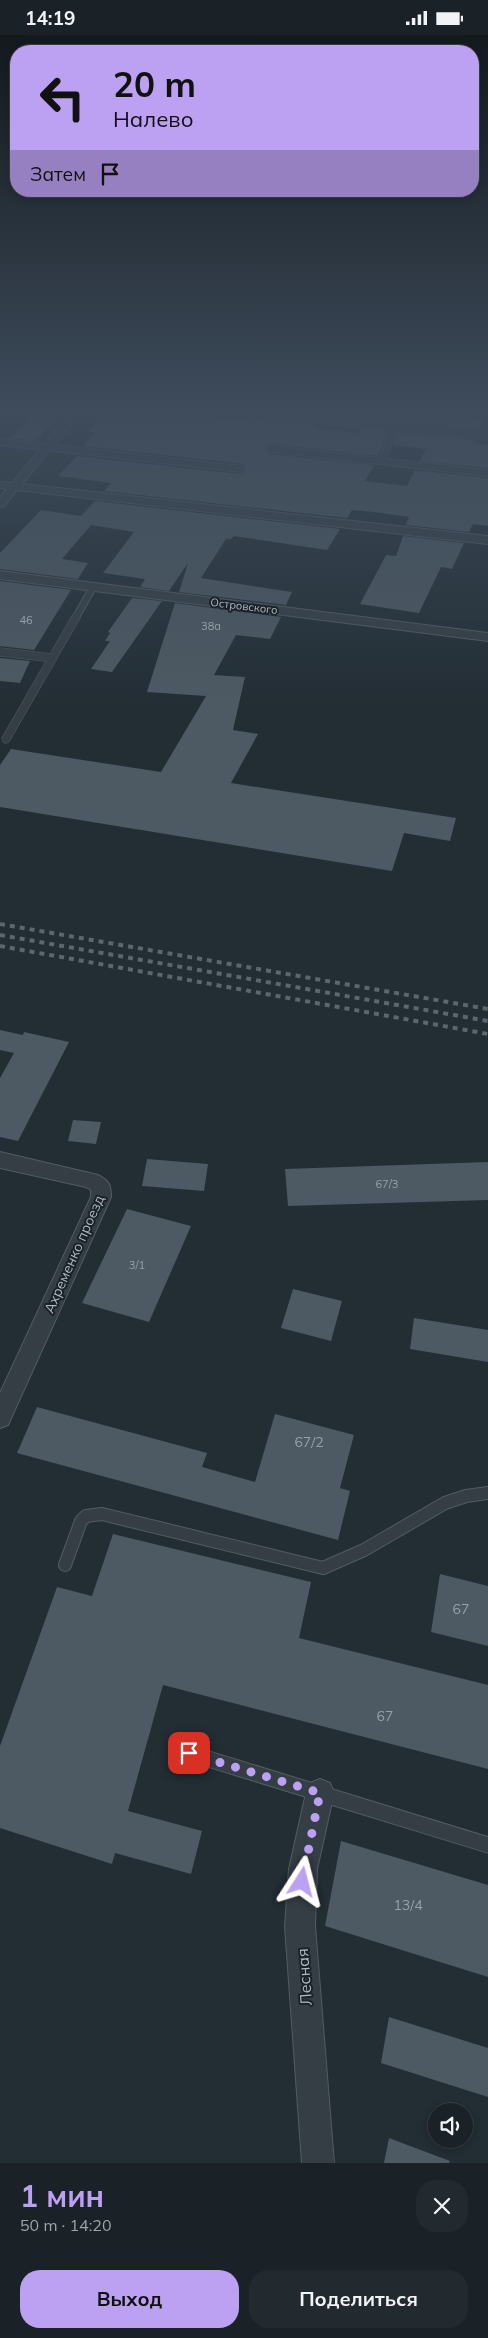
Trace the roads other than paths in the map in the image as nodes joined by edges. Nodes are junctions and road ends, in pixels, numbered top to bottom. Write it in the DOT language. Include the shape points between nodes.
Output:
graph roads {
  1 [pos="213,509"];
  2 [pos="488,540"];
  3 [pos="0,575"];
  4 [pos="93,587"];
  5 [pos="488,637"];
  6 [pos="0,652"];
  7 [pos="53,658"];
  8 [pos="6,739"];
  9 [pos="0,1161"];
  10 [pos="0,1418"];
  11 [pos="488,1493"];
  12 [pos="65,1565"];
  13 [pos="189,1753"];
  14 [pos="320,1793"];
  15 [pos="488,1845"];
  16 [pos="318,2163"];
  1 -- 2 [label="street"];
  3 -- 4 [label="street, Островского"];
  4 -- 5 [label="street, Островского"];
  4 -- 7 [label="lane"];
  6 -- 7 [label="lane"];
  7 -- 8 [label="lane"];
  9 -- 10 [label="street, Ахременко проезд" via="91,1180 101,1186 102,1191"];
  11 -- 12 [label="lane" via="472,1493 451,1500 348,1558 323,1568 102,1514 86,1516 81,1521"];
  13 -- 14 [label="lane"];
  14 -- 15 [label="lane"];
  14 -- 16 [label="street, Лесная" via="303,1869 300,1927"];
}
